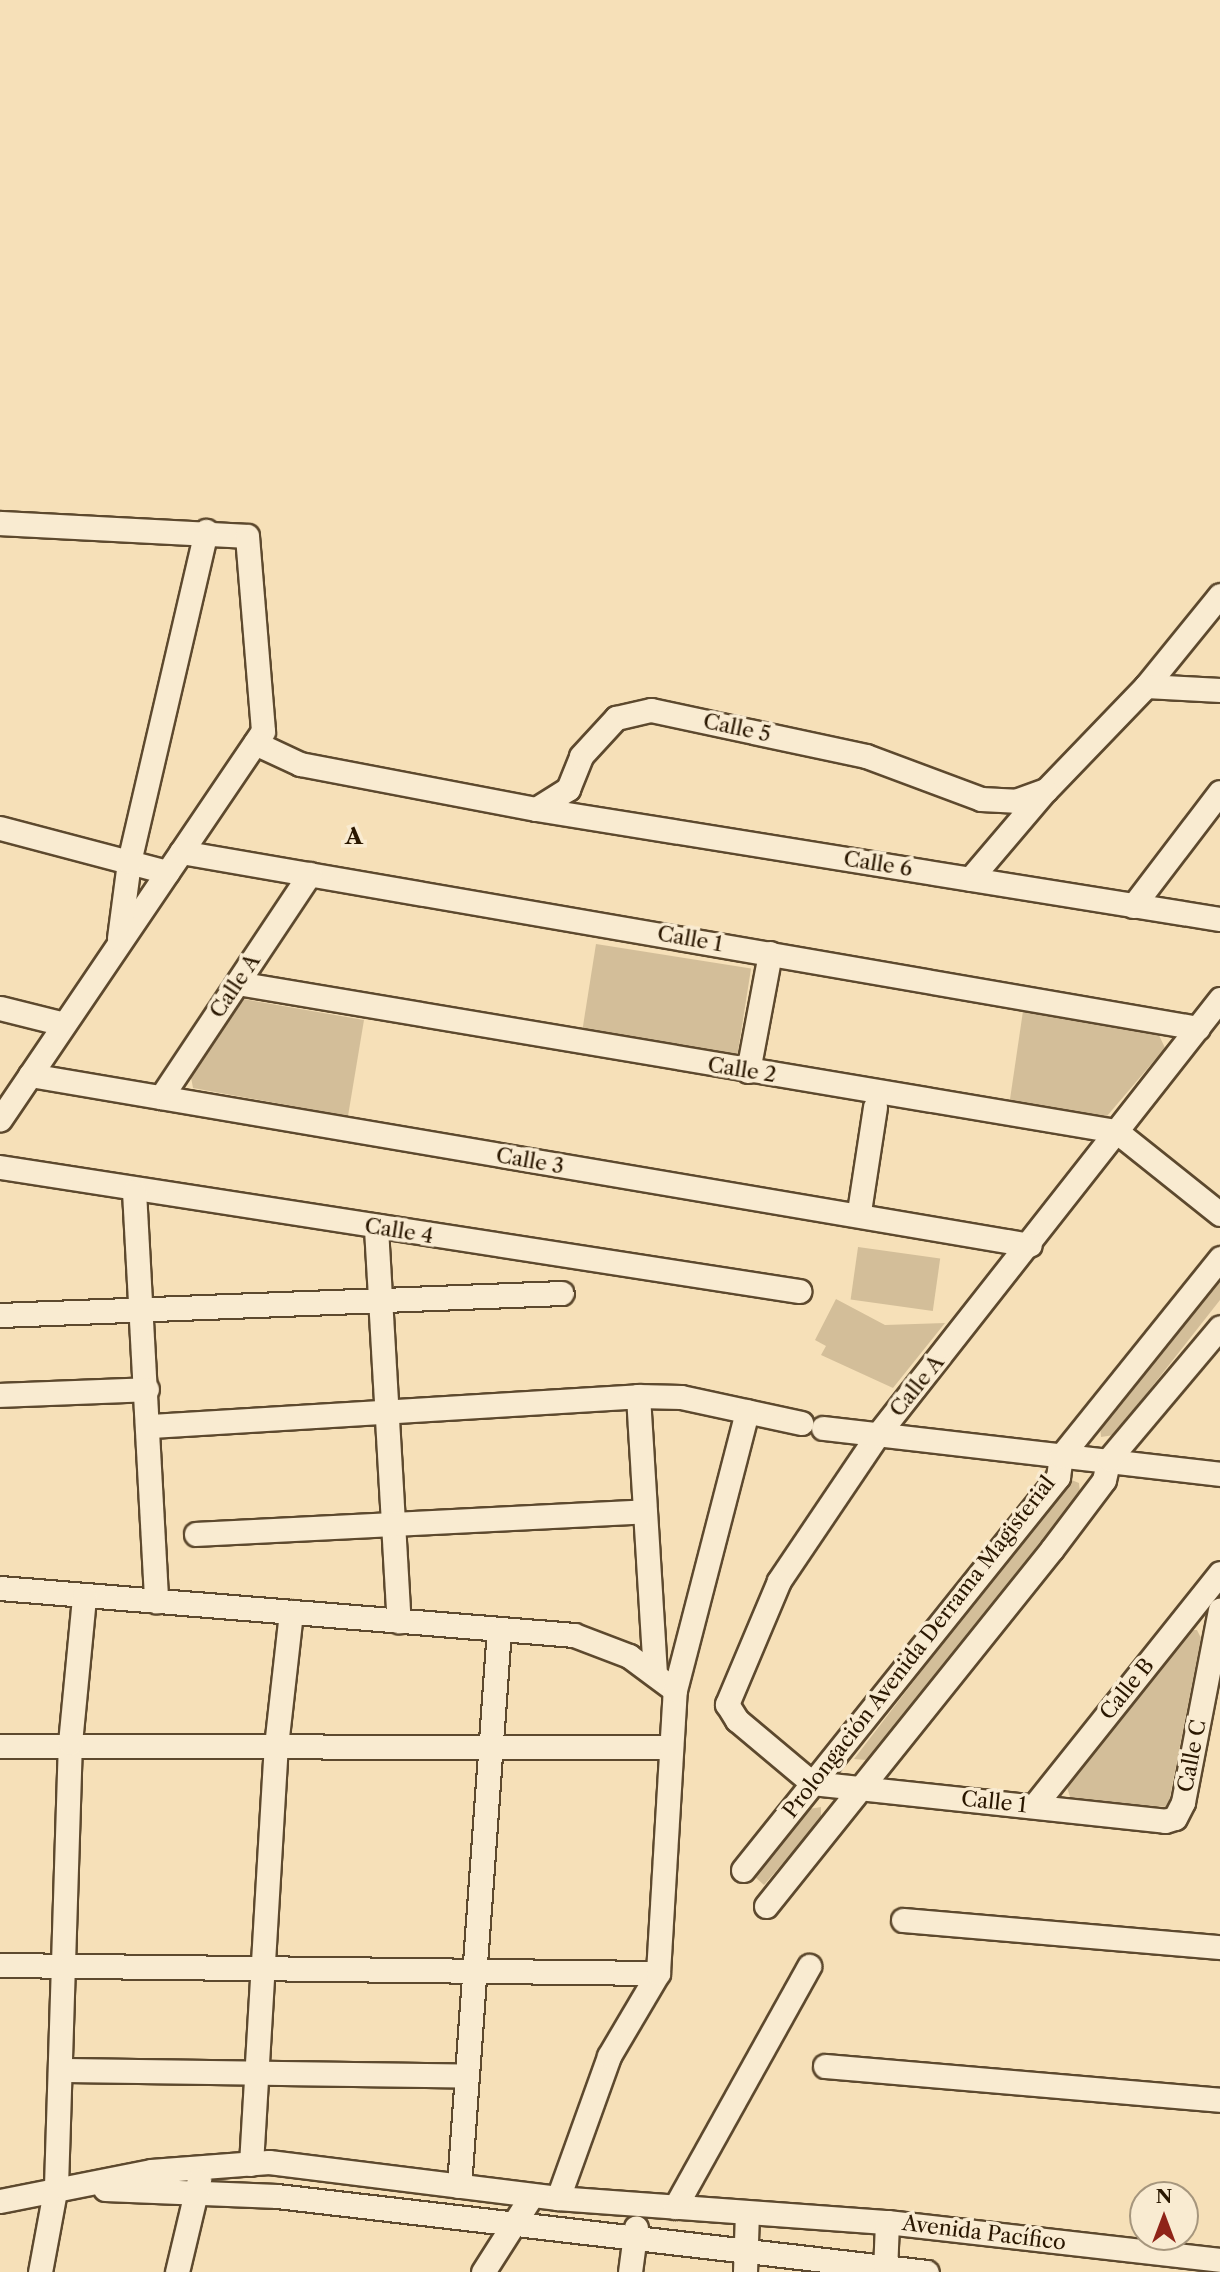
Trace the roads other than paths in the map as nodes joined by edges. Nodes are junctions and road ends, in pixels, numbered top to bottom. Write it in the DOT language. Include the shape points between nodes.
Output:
graph roads {
  1 [pos="0,523"];
  2 [pos="206,531"];
  3 [pos="1220,594"];
  4 [pos="1146,686"];
  5 [pos="1220,690"];
  6 [pos="255,743"];
  7 [pos="1046,790"];
  8 [pos="1220,792"];
  9 [pos="536,809"];
  10 [pos="0,828"];
  11 [pos="181,852"];
  12 [pos="129,862"];
  13 [pos="167,872"];
  14 [pos="310,874"];
  15 [pos="970,879"];
  16 [pos="1133,906"];
  17 [pos="1220,919"];
  18 [pos="118,944"];
  19 [pos="770,953"];
  20 [pos="237,983"];
  21 [pos="1220,999"];
  22 [pos="0,1008"];
  23 [pos="64,1024"];
  24 [pos="1198,1028"];
  25 [pos="748,1071"];
  26 [pos="30,1075"];
  27 [pos="161,1097"];
  28 [pos="876,1107"];
  29 [pos="0,1119"];
  30 [pos="1116,1131"];
  31 [pos="0,1167"];
  32 [pos="134,1191"];
  33 [pos="860,1205"];
  34 [pos="1220,1214"];
  35 [pos="376,1228"];
  36 [pos="1030,1245"];
  37 [pos="1220,1258"];
  38 [pos="799,1291"];
  39 [pos="562,1293"];
  40 [pos="380,1298"];
  41 [pos="141,1309"];
  42 [pos="0,1315"];
  43 [pos="1220,1326"];
  44 [pos="147,1389"];
  45 [pos="0,1395"];
  46 [pos="638,1396"];
  47 [pos="747,1411"];
  48 [pos="387,1412"];
  49 [pos="801,1423"];
  50 [pos="151,1426"];
  51 [pos="823,1428"];
  52 [pos="878,1434"];
  53 [pos="1061,1456"];
  54 [pos="1109,1459"];
  55 [pos="1220,1475"];
  56 [pos="643,1511"];
  57 [pos="394,1525"];
  58 [pos="196,1534"];
  59 [pos="1220,1573"];
  60 [pos="0,1588"];
  61 [pos="85,1597"];
  62 [pos="156,1601"];
  63 [pos="1220,1610"];
  64 [pos="291,1612"];
  65 [pos="400,1621"];
  66 [pos="499,1630"];
  67 [pos="655,1674"];
  68 [pos="675,1690"];
  69 [pos="0,1746"];
  70 [pos="70,1746"];
  71 [pos="275,1746"];
  72 [pos="491,1747"];
  73 [pos="671,1747"];
  74 [pos="812,1783"];
  75 [pos="859,1787"];
  76 [pos="1034,1806"];
  77 [pos="1175,1818"];
  78 [pos="743,1870"];
  79 [pos="766,1906"];
  80 [pos="903,1920"];
  81 [pos="1220,1947"];
  82 [pos="0,1965"];
  83 [pos="63,1966"];
  84 [pos="809,1966"];
  85 [pos="262,1968"];
  86 [pos="475,1971"];
  87 [pos="658,1973"];
  88 [pos="825,2066"];
  89 [pos="60,2070"];
  90 [pos="257,2073"];
  91 [pos="467,2076"];
  92 [pos="1220,2100"];
  93 [pos="251,2164"];
  94 [pos="202,2168"];
  95 [pos="56,2186"];
  96 [pos="459,2186"];
  97 [pos="196,2192"];
  98 [pos="532,2195"];
  99 [pos="558,2198"];
  100 [pos="0,2201"];
  101 [pos="639,2205"];
  102 [pos="675,2207"];
  103 [pos="747,2213"];
  104 [pos="887,2221"];
  105 [pos="512,2226"];
  106 [pos="634,2239"];
  107 [pos="1220,2260"];
  108 [pos="746,2262"];
  109 [pos="886,2270"];
  110 [pos="40,2272"];
  111 [pos="177,2272"];
  112 [pos="483,2272"];
  113 [pos="629,2272"];
  114 [pos="927,2272"];
  1 -- 2 [label="street"];
  2 -- 6 [label="street" via="247,536 263,732"];
  2 -- 12 [label="street"];
  3 -- 4 [label="street, Calle 5"];
  4 -- 5 [label="street"];
  4 -- 7 [label="street, Calle 5"];
  6 -- 9 [label="street" via="300,764"];
  6 -- 11 [label="street"];
  7 -- 9 [label="street, Calle 5" via="1015,801 981,799 866,756 651,710 616,718 581,756 568,789"];
  7 -- 15 [label="street"];
  8 -- 16 [label="street"];
  9 -- 15 [label="street, Calle 6"];
  10 -- 12 [label="street"];
  11 -- 13 [label="street"];
  11 -- 14 [label="street, Calle 1"];
  12 -- 13 [label="street"];
  12 -- 18 [label="street"];
  13 -- 18 [label="street"];
  14 -- 19 [label="street, Calle 1"];
  14 -- 20 [label="street, Calle A"];
  15 -- 16 [label="street, Calle 6"];
  16 -- 17 [label="street, Calle 6"];
  18 -- 23 [label="street"];
  19 -- 24 [label="street, Calle 1"];
  19 -- 25 [label="street"];
  20 -- 25 [label="street, Calle 2"];
  20 -- 27 [label="street, Calle A"];
  21 -- 24 [label="street, Calle A"];
  22 -- 23 [label="street"];
  23 -- 26 [label="street"];
  24 -- 30 [label="street, Calle A"];
  25 -- 30 [label="street, Calle 2"];
  26 -- 27 [label="street, Calle 3"];
  26 -- 29 [label="street"];
  27 -- 36 [label="street, Calle 3"];
  28 -- 33 [label="street"];
  30 -- 34 [label="street, Calle 2"];
  30 -- 36 [label="street, Calle A"];
  31 -- 32 [label="street, Calle 4"];
  32 -- 35 [label="street, Calle 4"];
  32 -- 41 [label="street"];
  35 -- 38 [label="street, Calle 4"];
  35 -- 40 [label="street"];
  36 -- 52 [label="street, Calle A"];
  37 -- 53 [label="street, Prolongación Avenida Derrama Magisterial"];
  39 -- 40 [label="street"];
  40 -- 41 [label="street"];
  40 -- 48 [label="street"];
  41 -- 42 [label="street"];
  41 -- 44 [label="street"];
  43 -- 54 [label="street, Prolongación Avenida Derrama Magisterial"];
  44 -- 45 [label="street"];
  44 -- 50 [label="street"];
  46 -- 47 [label="street"];
  46 -- 48 [label="street"];
  46 -- 56 [label="street"];
  47 -- 49 [label="street"];
  47 -- 68 [label="street"];
  48 -- 50 [label="street"];
  48 -- 57 [label="street"];
  50 -- 62 [label="street"];
  51 -- 52 [label="street"];
  52 -- 53 [label="street"];
  52 -- 74 [label="street, Calle A" via="779,1581 729,1687 727,1704 737,1720"];
  53 -- 54 [label="street"];
  53 -- 74 [label="street, Prolongación Avenida Derrama Magisterial" via="1058,1477"];
  54 -- 55 [label="street"];
  54 -- 75 [label="street, Prolongación Avenida Derrama Magisterial" via="1104,1480 1060,1539"];
  56 -- 57 [label="street"];
  56 -- 67 [label="street"];
  57 -- 58 [label="street"];
  57 -- 65 [label="street"];
  59 -- 76 [label="street, Calle B"];
  60 -- 61 [label="street"];
  61 -- 62 [label="street"];
  61 -- 70 [label="street"];
  62 -- 64 [label="street"];
  63 -- 77 [label="street, Calle C"];
  64 -- 65 [label="street"];
  64 -- 71 [label="street"];
  65 -- 66 [label="street"];
  66 -- 67 [label="street" via="603,1643"];
  66 -- 72 [label="street"];
  67 -- 68 [label="street"];
  68 -- 73 [label="street"];
  69 -- 70 [label="street"];
  70 -- 71 [label="street"];
  70 -- 83 [label="street"];
  71 -- 72 [label="street"];
  71 -- 85 [label="street"];
  72 -- 73 [label="street"];
  72 -- 86 [label="street"];
  73 -- 87 [label="street"];
  74 -- 75 [label="street, Calle 1"];
  74 -- 78 [label="street, Prolongación Avenida Derrama Magisterial"];
  75 -- 76 [label="street, Calle 1"];
  75 -- 79 [label="street, Prolongación Avenida Derrama Magisterial"];
  76 -- 77 [label="street, Calle 1"];
  80 -- 81 [label="street"];
  82 -- 83 [label="street"];
  83 -- 85 [label="street"];
  83 -- 89 [label="street"];
  84 -- 102 [label="street"];
  85 -- 86 [label="street"];
  85 -- 90 [label="street"];
  86 -- 87 [label="street"];
  86 -- 91 [label="street"];
  87 -- 99 [label="street" via="608,2056"];
  88 -- 92 [label="street"];
  89 -- 90 [label="street"];
  89 -- 95 [label="street"];
  90 -- 91 [label="street"];
  90 -- 93 [label="street"];
  91 -- 96 [label="street"];
  93 -- 94 [label="street, Avenida Pacífico"];
  93 -- 96 [label="street, Avenida Pacífico"];
  94 -- 95 [label="street, Avenida Pacífico"];
  94 -- 97 [label="street"];
  95 -- 97 [label="street"];
  95 -- 100 [label="street"];
  95 -- 110 [label="street"];
  96 -- 98 [label="street, Avenida Pacífico"];
  97 -- 105 [label="street" via="278,2196"];
  97 -- 111 [label="street"];
  98 -- 99 [label="street, Avenida Pacífico"];
  98 -- 105 [label="street"];
  99 -- 101 [label="street, Avenida Pacífico"];
  101 -- 102 [label="street, Avenida Pacífico"];
  101 -- 106 [label="street"];
  102 -- 103 [label="street, Avenida Pacífico"];
  103 -- 104 [label="street, Avenida Pacífico"];
  103 -- 108 [label="street"];
  104 -- 107 [label="street, Avenida Pacífico"];
  104 -- 109 [label="street"];
  105 -- 106 [label="street"];
  105 -- 112 [label="street"];
  106 -- 108 [label="street"];
  106 -- 113 [label="street"];
  108 -- 109 [label="street"];
  109 -- 114 [label="street"];
}
